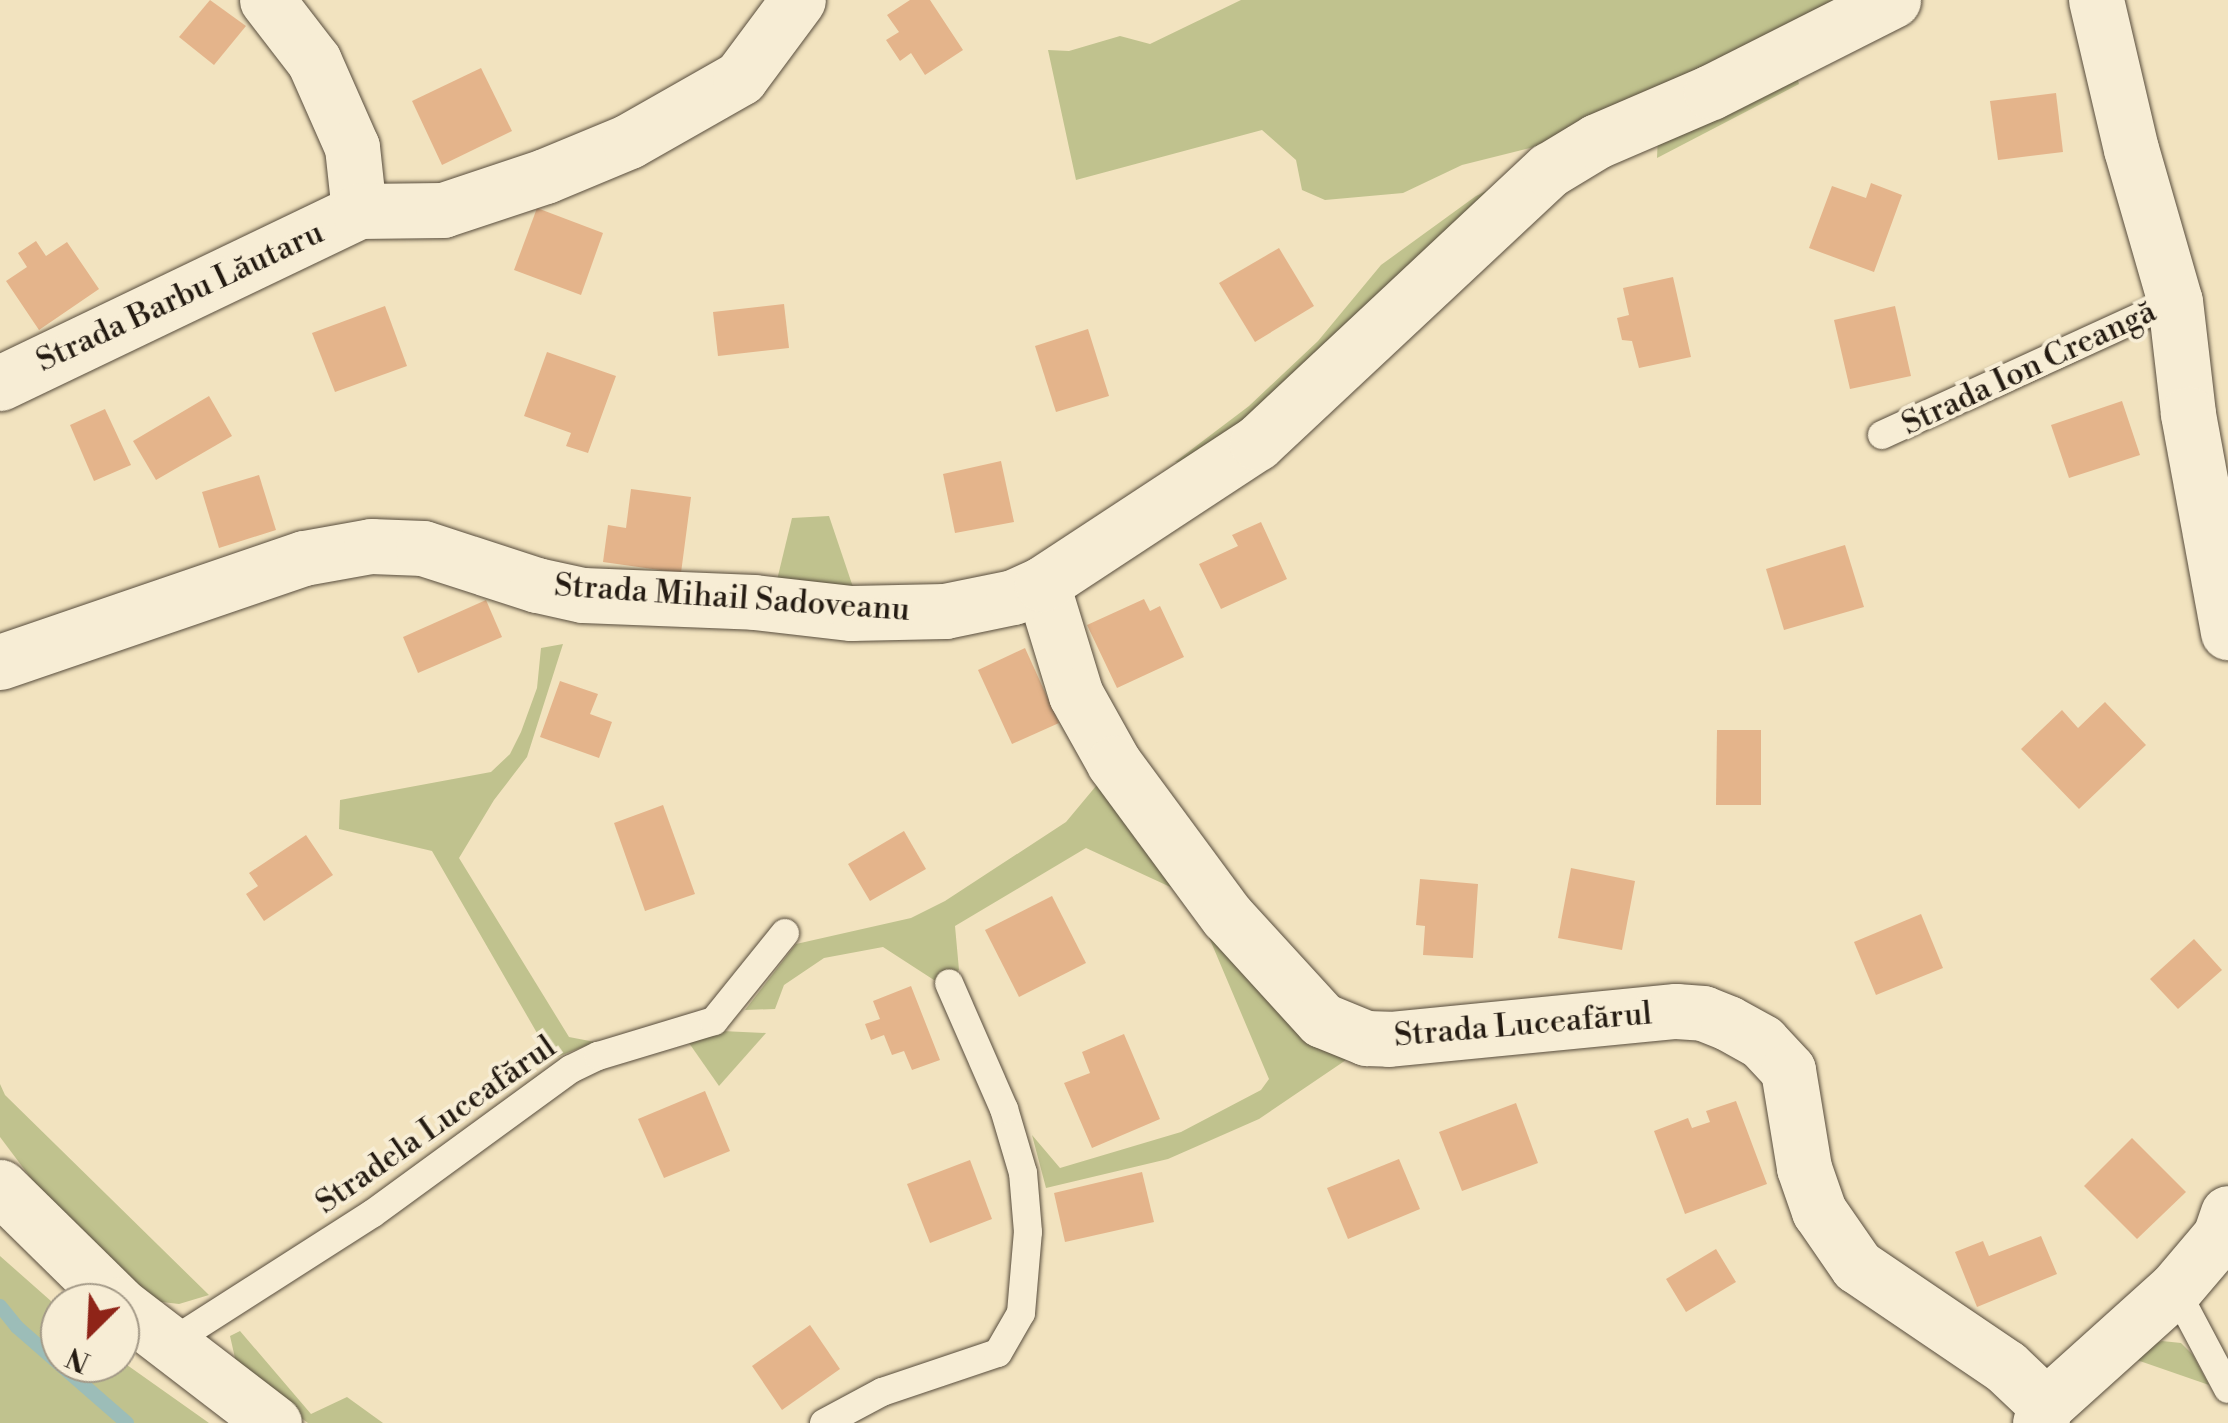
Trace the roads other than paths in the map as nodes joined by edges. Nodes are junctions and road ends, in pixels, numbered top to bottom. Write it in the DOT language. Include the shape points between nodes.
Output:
graph roads {
  1 [pos="267,0"];
  2 [pos="798,0"];
  3 [pos="1893,0"];
  4 [pos="2096,0"];
  5 [pos="359,212"];
  6 [pos="2175,301"];
  7 [pos="0,382"];
  8 [pos="1882,435"];
  9 [pos="1042,584"];
  10 [pos="2228,632"];
  11 [pos="0,662"];
  12 [pos="785,933"];
  13 [pos="950,983"];
  14 [pos="0,1187"];
  15 [pos="2226,1228"];
  16 [pos="96,1283"];
  17 [pos="2175,1288"];
  18 [pos="140,1322"];
  19 [pos="167,1345"];
  20 [pos="2228,1388"];
  21 [pos="2042,1414"];
  22 [pos="274,1423"];
  23 [pos="824,1423"];
  1 -- 5 [label="street, Strada Barbu Lăutaru" via="314,61 352,148"];
  2 -- 5 [label="street, Strada Barbu Lăutaru" via="740,78 629,140 442,210"];
  3 -- 9 [label="street, Strada Mihail Sadoveanu" via="1597,141 1550,170 1257,443"];
  4 -- 6 [label="street, Strada Ion Creangă"];
  5 -- 7 [label="street, Strada Barbu Lăutaru"];
  6 -- 8 [label="lane, Strada Ion Creangă"];
  6 -- 10 [label="street, Strada Ion Creangă" via="2188,414"];
  9 -- 11 [label="street, Strada Mihail Sadoveanu" via="946,611 850,613 583,594 423,548 372,546 304,558"];
  9 -- 21 [label="street, Strada Luceafărul" via="1076,695 1114,763 1226,916 1322,1020 1366,1038 1389,1039 1676,1011 1728,1023 1762,1042 1788,1070 1804,1168 1819,1210 1858,1266 2006,1366"];
  12 -- 19 [label="lane, Stradela Luceafărul" via="714,1021 571,1069 372,1214"];
  13 -- 23 [label="lane" via="1024,1173 1027,1279 1013,1334 998,1354 882,1392"];
  14 -- 16 [label="street"];
  15 -- 17 [label="street"];
  17 -- 20 [label="lane"];
  17 -- 21 [label="street"];
  18 -- 19 [label="street"];
  19 -- 22 [label="street"];
}
